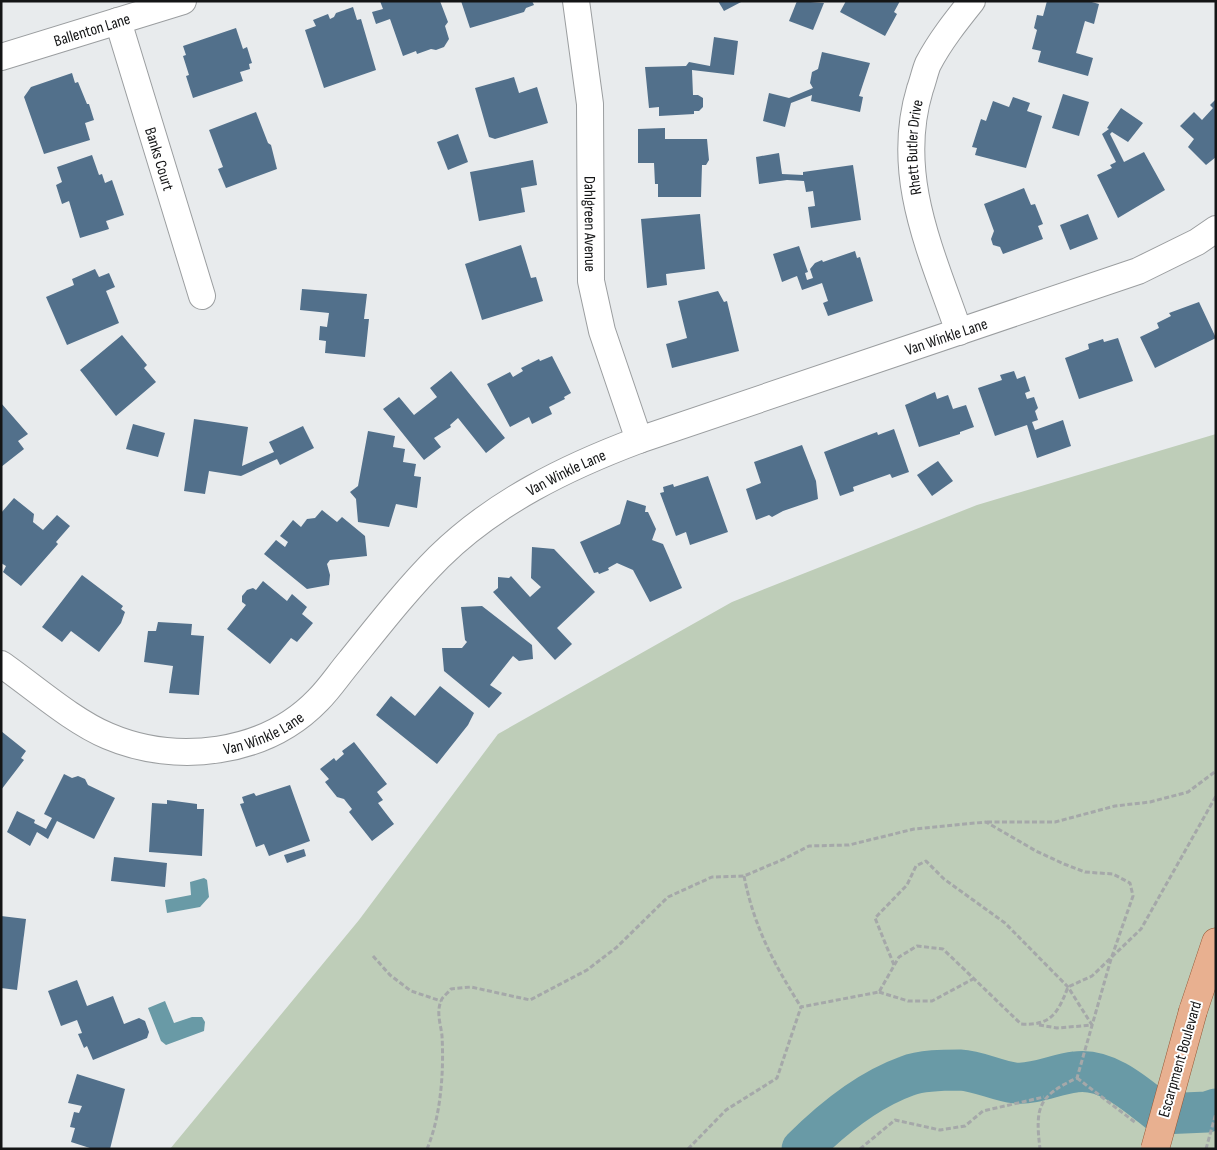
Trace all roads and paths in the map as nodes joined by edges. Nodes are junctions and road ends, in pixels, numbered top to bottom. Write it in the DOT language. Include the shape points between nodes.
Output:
graph roads {
  1 [pos="183,1"];
  2 [pos="576,1"];
  3 [pos="972,1"];
  4 [pos="118,21"];
  5 [pos="1,57"];
  6 [pos="1216,229"];
  7 [pos="202,296"];
  8 [pos="959,332"];
  9 [pos="639,440"];
  10 [pos="1,664"];
  11 [pos="1216,771"];
  12 [pos="1216,796"];
  13 [pos="986,822"];
  14 [pos="744,876"];
  15 [pos="1216,942"];
  16 [pos="373,956"];
  17 [pos="1110,959"];
  18 [pos="894,966"];
  19 [pos="974,978"];
  20 [pos="1068,987"];
  21 [pos="879,992"];
  22 [pos="441,1001"];
  23 [pos="801,1007"];
  24 [pos="1037,1025"];
  25 [pos="1093,1025"];
  26 [pos="1077,1078"];
  27 [pos="1045,1096"];
  28 [pos="1216,1113"];
  29 [pos="1149,1139"];
  30 [pos="427,1149"];
  31 [pos="688,1149"];
  32 [pos="860,1149"];
  33 [pos="1040,1149"];
  34 [pos="1206,1149"];
  1 -- 4 [label="street, Ballenton Lane"];
  2 -- 9 [label="street, Dahlgreen Avenue" via="590,104 591,281 602,331"];
  3 -- 8 [label="street, Rhett Butler Drive" via="941,40 928,65 912,121 910,145 910,167 921,220"];
  4 -- 5 [label="street, Ballenton Lane"];
  4 -- 7 [label="street, Banks Court"];
  6 -- 8 [label="street, Van Winkle Lane" via="1138,271"];
  8 -- 9 [label="street, Van Winkle Lane"];
  9 -- 10 [label="street, Van Winkle Lane" via="590,458 492,514 415,582 317,701 283,726 241,744 196,752 167,752 128,743 87,725"];
  11 -- 13 [label="path" via="1188,792 1150,802 1115,806 1055,822"];
  12 -- 17 [label="path" via="1141,928"];
  13 -- 14 [label="path" via="914,829 849,845 809,846"];
  13 -- 17 [label="path" via="1064,864 1085,872 1113,874 1130,883 1134,896"];
  14 -- 22 [label="path" via="712,877 668,898 587,970 530,1000 470,987 451,990"];
  14 -- 23 [label="path" via="750,908 776,966"];
  15 -- 29 [label="main road, Escarpment Boulevard, bridge"];
  16 -- 22 [label="path" via="411,991"];
  17 -- 20 [label="path" via="1092,976"];
  17 -- 25 [label="path"];
  18 -- 19 [label="path" via="899,957 917,946 943,949"];
  18 -- 20 [label="path" via="875,918 907,885 916,866 926,861 944,879 1005,923"];
  18 -- 21 [label="path"];
  19 -- 21 [label="path" via="932,1001 908,1000"];
  19 -- 24 [label="path" via="1021,1024"];
  20 -- 24 [label="path" via="1052,1018"];
  20 -- 25 [label="path"];
  21 -- 23 [label="path"];
  22 -- 30 [label="path" via="440,1077 437,1108"];
  23 -- 31 [label="path" via="777,1078 726,1110"];
  24 -- 25 [label="path" via="1057,1028"];
  25 -- 26 [label="path"];
  26 -- 27 [label="path"];
  26 -- 29 [label="path" via="1106,1098"];
  27 -- 32 [label="path" via="983,1111 965,1126 940,1130 895,1120"];
  27 -- 33 [label="path" via="1037,1124"];
  28 -- 34 [label="path"];
}
